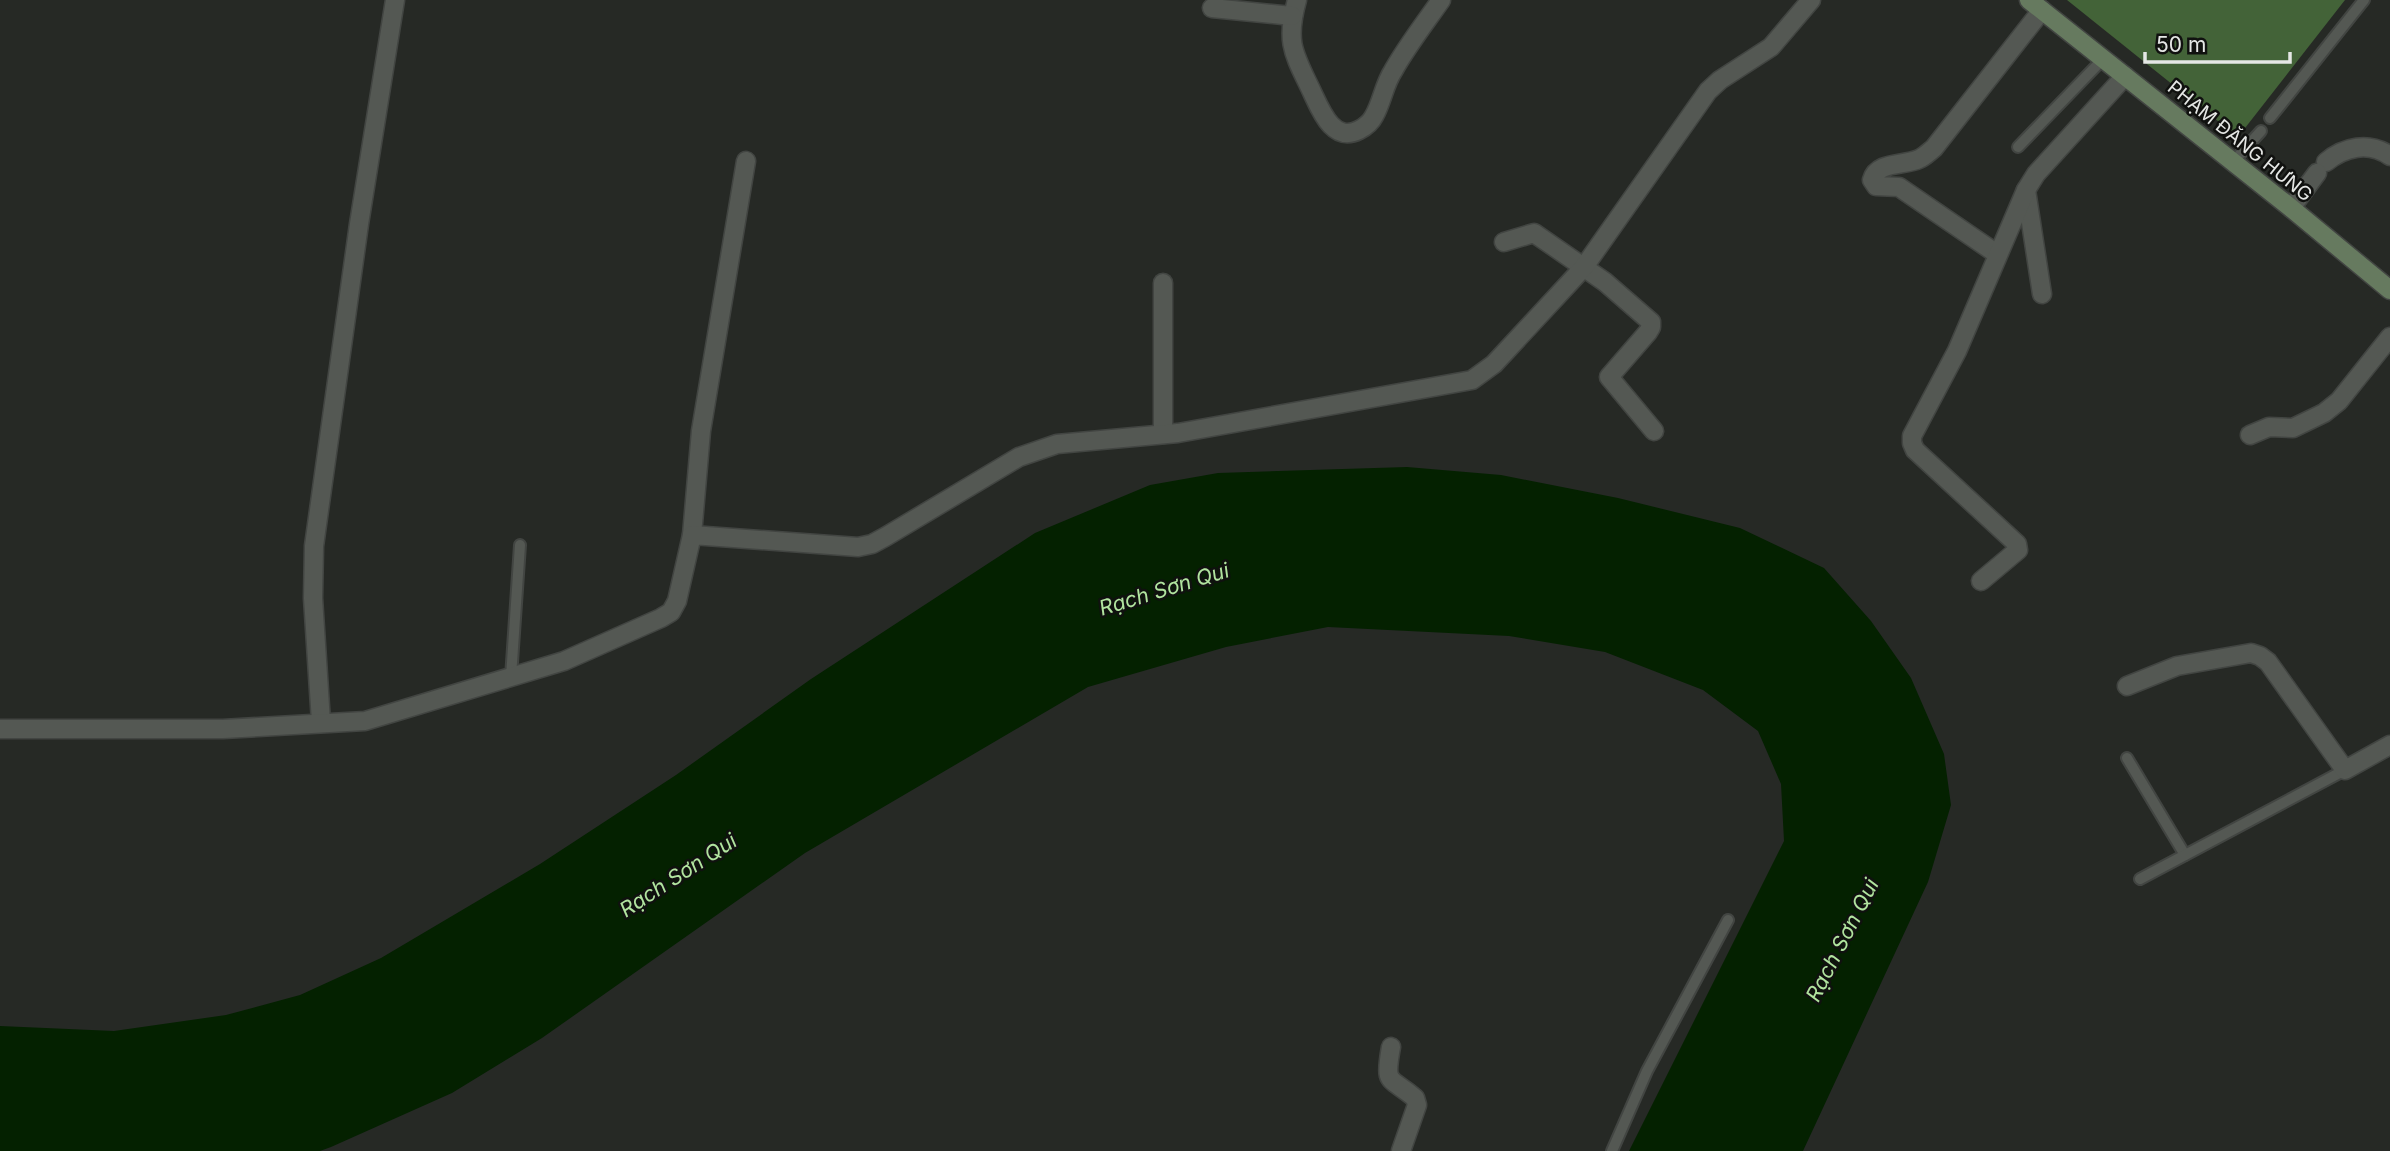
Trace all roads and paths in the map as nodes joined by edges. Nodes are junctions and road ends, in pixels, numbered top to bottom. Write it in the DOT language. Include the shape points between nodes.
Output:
graph roads {
  1 [pos="395,0"];
  2 [pos="1441,0"];
  3 [pos="1811,0"];
  4 [pos="2364,0"];
  5 [pos="2036,5"];
  6 [pos="1212,8"];
  7 [pos="1295,8"];
  8 [pos="2104,59"];
  9 [pos="2125,76"];
  10 [pos="2270,118"];
  11 [pos="2261,131"];
  12 [pos="2018,147"];
  13 [pos="2390,156"];
  14 [pos="746,161"];
  15 [pos="2233,162"];
  16 [pos="2026,190"];
  17 [pos="2291,208"];
  18 [pos="1504,242"];
  19 [pos="1997,254"];
  20 [pos="1593,274"];
  21 [pos="1163,283"];
  22 [pos="2390,290"];
  23 [pos="2042,293"];
  24 [pos="2390,337"];
  25 [pos="1654,431"];
  26 [pos="1163,434"];
  27 [pos="2250,435"];
  28 [pos="692,535"];
  29 [pos="520,545"];
  30 [pos="1981,581"];
  31 [pos="511,677"];
  32 [pos="2127,686"];
  33 [pos="321,722"];
  34 [pos="0,729"];
  35 [pos="2390,745"];
  36 [pos="2127,758"];
  37 [pos="2345,770"];
  38 [pos="2185,855"];
  39 [pos="2140,879"];
  40 [pos="1728,920"];
  41 [pos="1391,1047"];
  42 [pos="1401,1151"];
  43 [pos="1612,1151"];
  1 -- 33 [label="street" via="314,546"];
  2 -- 7 [label="street" via="1394,69 1374,117 1351,134 1330,125 1295,57 1291,43"];
  3 -- 20 [label="street" via="1771,47 1708,91"];
  4 -- 10 [label="lane"];
  5 -- 8 [label="street, PHẠM ĐĂNG HƯNG"];
  5 -- 19 [label="street" via="1934,148 1919,159 1881,168 1872,180 1881,188 1899,187"];
  6 -- 7 [label="street"];
  8 -- 9 [label="street, PHẠM ĐĂNG HƯNG"];
  8 -- 12 [label="lane"];
  9 -- 15 [label="street, PHẠM ĐĂNG HƯNG"];
  9 -- 16 [label="street"];
  11 -- 15 [label="lane"];
  13 -- 17 [label="street" via="2375,148 2337,152"];
  14 -- 28 [label="street" via="701,431"];
  15 -- 17 [label="street, PHẠM ĐĂNG HƯNG"];
  16 -- 19 [label="street"];
  16 -- 23 [label="street"];
  17 -- 22 [label="street, PHẠM ĐĂNG HƯNG"];
  18 -- 20 [label="street" via="1534,233"];
  19 -- 30 [label="street" via="1957,351 1912,436 1915,450 2017,544 2018,550"];
  20 -- 25 [label="street" via="1651,322 1648,332 1609,377"];
  20 -- 26 [label="street" via="1472,380"];
  21 -- 26 [label="street"];
  24 -- 27 [label="street" via="2324,413 2293,428 2270,427"];
  26 -- 28 [label="street" via="1037,449 872,544 858,547"];
  28 -- 31 [label="street" via="671,612 564,661"];
  29 -- 31 [label="lane"];
  31 -- 33 [label="street" via="365,721"];
  32 -- 37 [label="street" via="2190,663 2251,653 2260,656"];
  33 -- 34 [label="street" via="223,729"];
  35 -- 37 [label="street"];
  36 -- 38 [label="lane"];
  37 -- 38 [label="lane"];
  38 -- 39 [label="lane"];
  40 -- 43 [label="lane" via="1647,1071"];
  41 -- 42 [label="street" via="1388,1077 1415,1098 1417,1105"];
}
